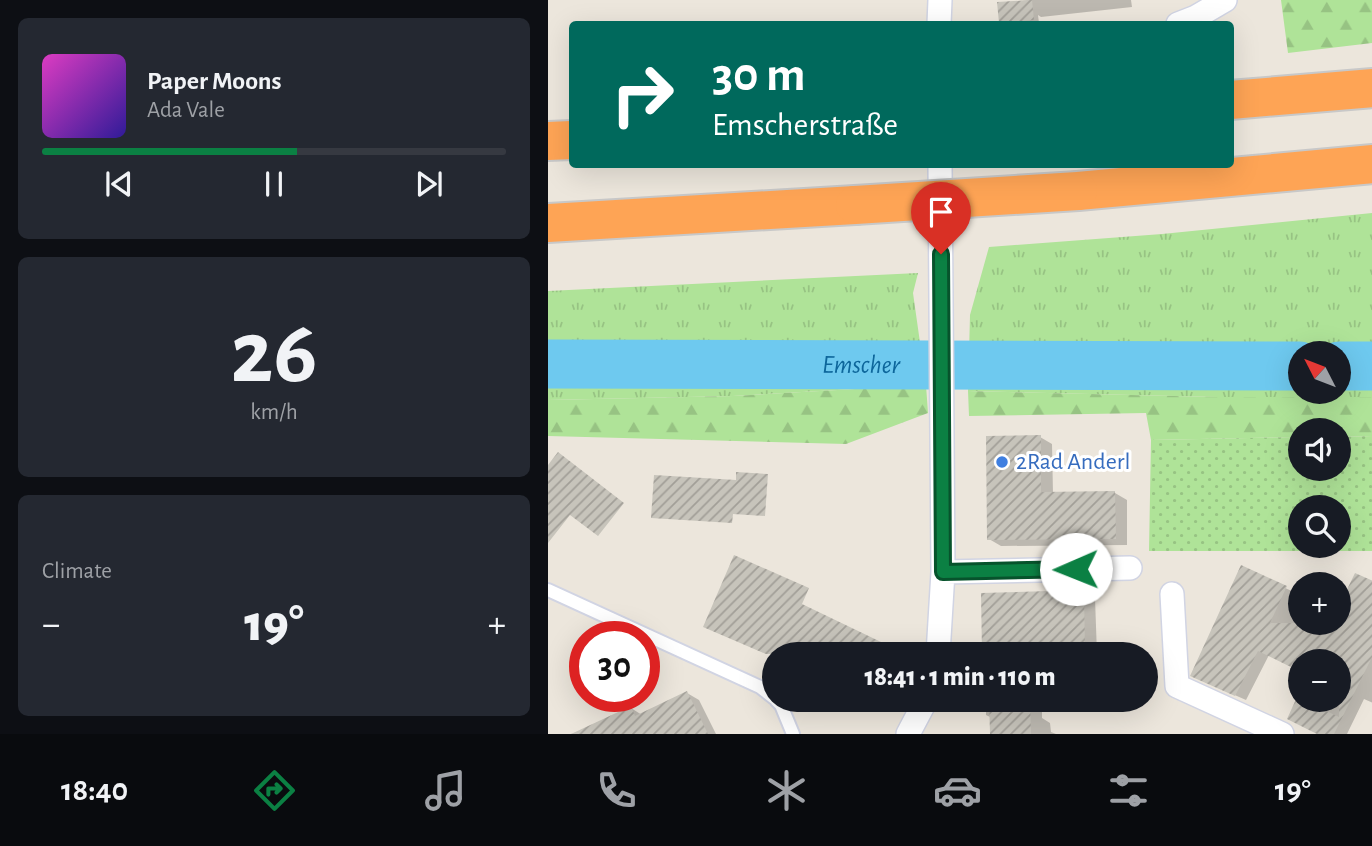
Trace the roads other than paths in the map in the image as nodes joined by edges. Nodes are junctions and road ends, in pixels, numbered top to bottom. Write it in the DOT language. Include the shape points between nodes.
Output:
graph roads {
  1 [pos="940,0"];
  2 [pos="1225,0"];
  3 [pos="939,21"];
  4 [pos="1186,21"];
  5 [pos="1372,88"];
  6 [pos="1234,100"];
  7 [pos="569,140"];
  8 [pos="548,141"];
  9 [pos="1372,164"];
  10 [pos="939,168"];
  11 [pos="548,223"];
  12 [pos="1130,568"];
  13 [pos="943,572"];
  14 [pos="548,590"];
  15 [pos="1172,594"];
  16 [pos="939,642"];
  17 [pos="762,689"];
  18 [pos="784,712"];
  19 [pos="919,712"];
  20 [pos="793,734"];
  21 [pos="908,734"];
  22 [pos="1282,734"];
  1 -- 3 [label="street"];
  2 -- 4 [label="street"];
  5 -- 6 [label="highway"];
  7 -- 8 [label="highway"];
  9 -- 11 [label="highway, bridge" via="1078,191"];
  10 -- 13 [label="street"];
  12 -- 13 [label="street"];
  13 -- 16 [label="street"];
  14 -- 17 [label="lane"];
  15 -- 22 [label="street" via="1177,686"];
  18 -- 20 [label="lane"];
  19 -- 21 [label="street"];
}
